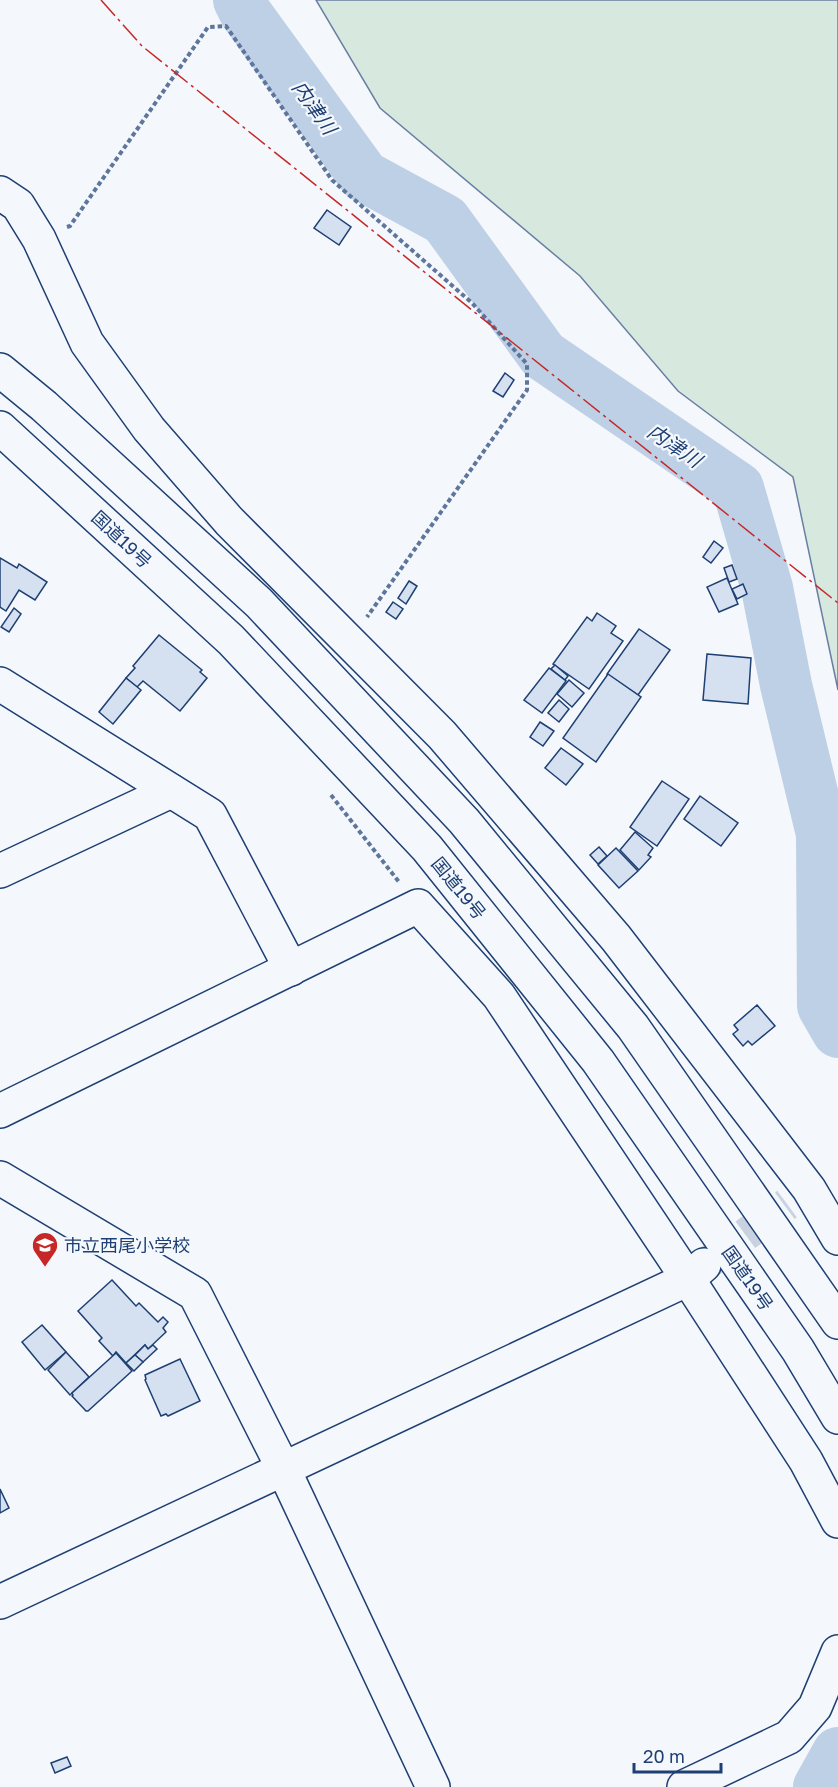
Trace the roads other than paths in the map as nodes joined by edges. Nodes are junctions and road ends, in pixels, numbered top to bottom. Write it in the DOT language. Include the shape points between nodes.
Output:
graph roads {
  1 [pos="0,193"];
  2 [pos="0,370"];
  3 [pos="0,428"];
  4 [pos="0,684"];
  5 [pos="171,791"];
  6 [pos="0,871"];
  7 [pos="291,969"];
  8 [pos="0,1111"];
  9 [pos="0,1178"];
  10 [pos="838,1238"];
  11 [pos="697,1271"];
  12 [pos="838,1322"];
  13 [pos="838,1417"];
  14 [pos="283,1468"];
  15 [pos="838,1521"];
  16 [pos="0,1602"];
  17 [pos="838,1652"];
  18 [pos="433,1787"];
  19 [pos="684,1787"];
  1 -- 10 [label="main road" via="18,205 39,239 87,343 149,429 229,521 442,735 616,938 798,1197"];
  2 -- 12 [label="main road" via="53,413 259,603 464,821 633,1027"];
  3 -- 13 [label="main road, 国道19号" via="231,640 427,848 598,1062 798,1350"];
  4 -- 5 [label="main road"];
  5 -- 6 [label="main road"];
  5 -- 7 [label="main road" via="210,815"];
  7 -- 8 [label="main road"];
  7 -- 11 [label="main road" via="418,906 499,996"];
  9 -- 14 [label="main road" via="195,1294"];
  11 -- 14 [label="main road"];
  11 -- 15 [label="main road"];
  14 -- 16 [label="main road"];
  14 -- 18 [label="main road"];
  17 -- 19 [label="main road" via="815,1707 789,1737"];
}
